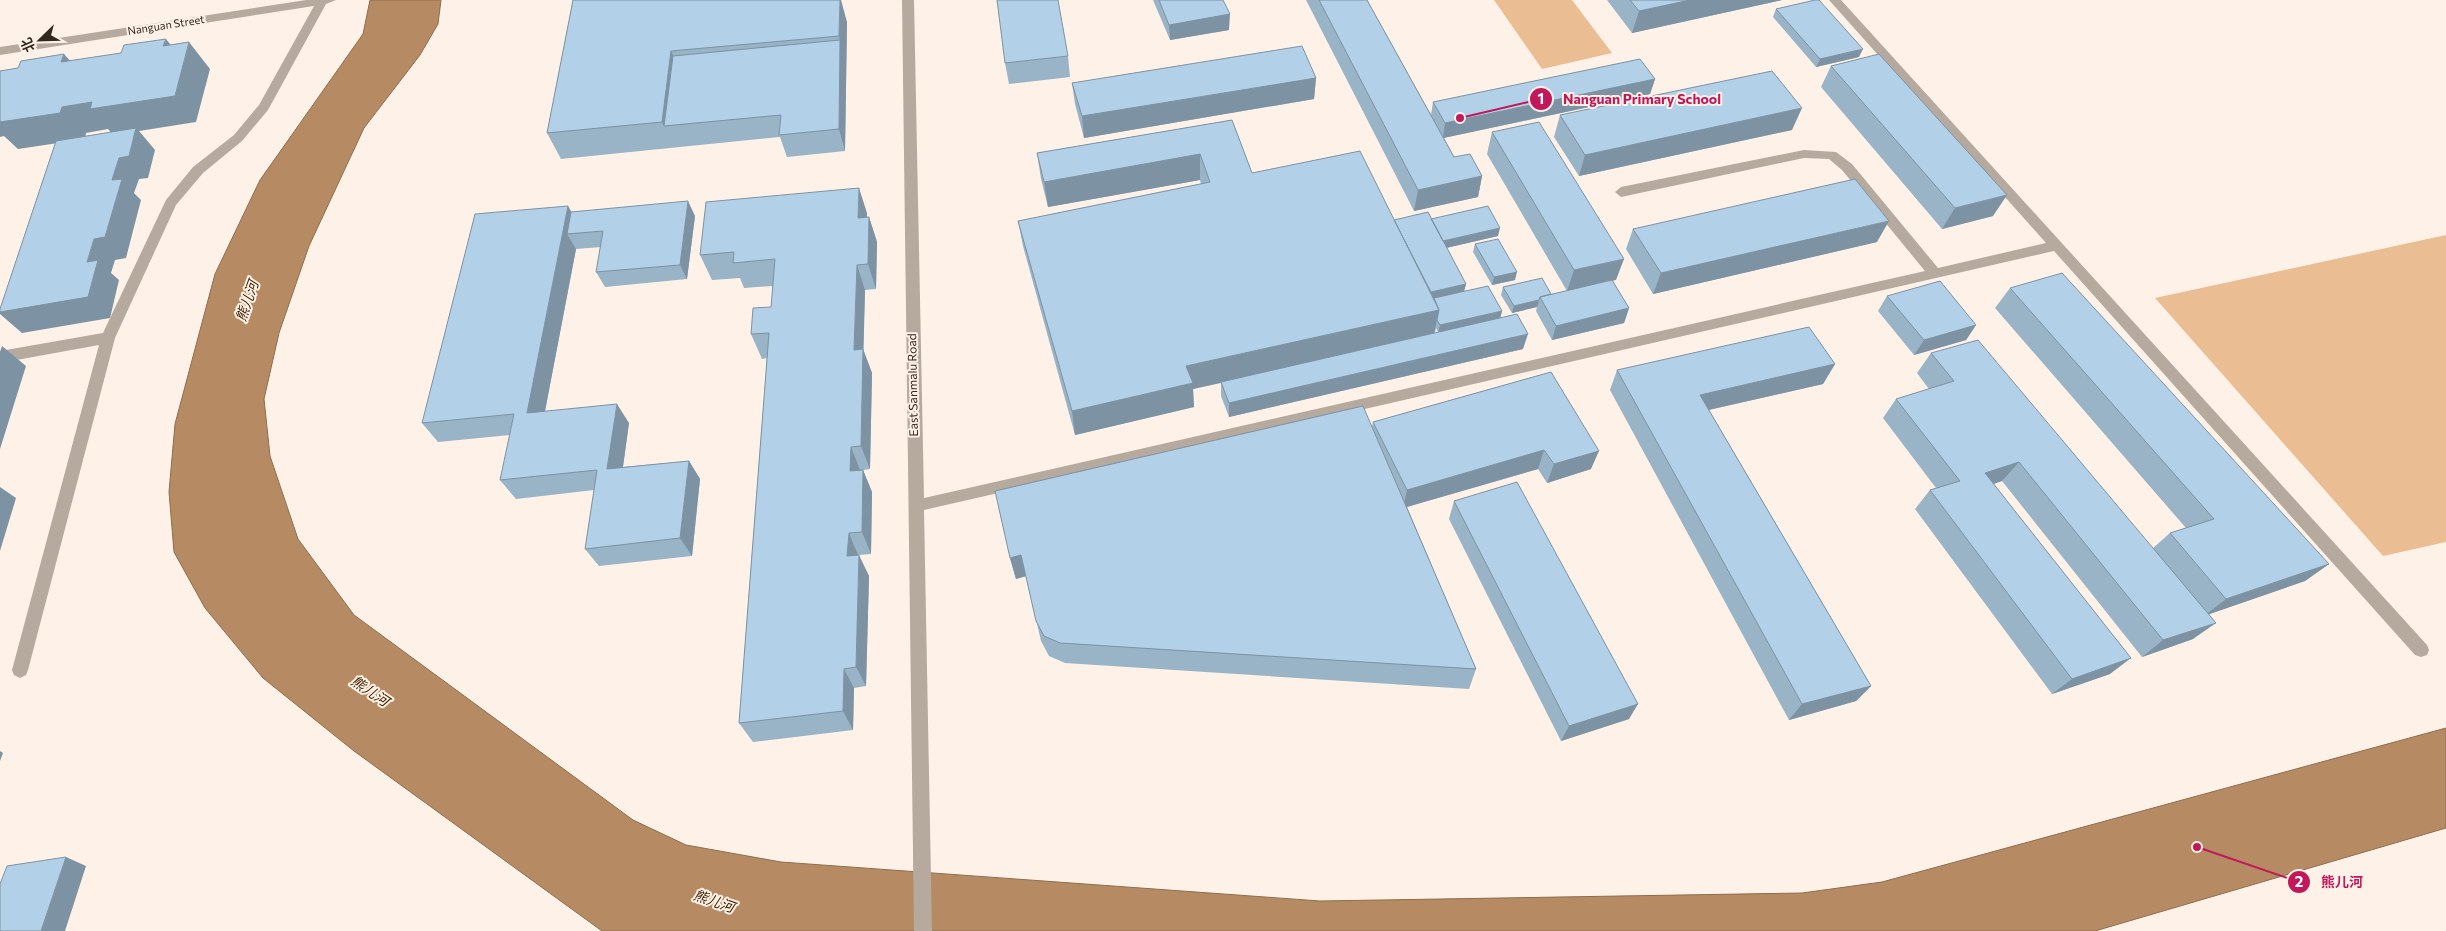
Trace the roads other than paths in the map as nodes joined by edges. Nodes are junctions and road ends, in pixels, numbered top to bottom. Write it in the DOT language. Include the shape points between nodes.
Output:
graph roads {
  1 [pos="326,0"];
  2 [pos="908,0"];
  3 [pos="1835,0"];
  4 [pos="0,51"];
  5 [pos="1621,192"];
  6 [pos="2056,246"];
  7 [pos="1935,273"];
  8 [pos="108,338"];
  9 [pos="0,357"];
  10 [pos="915,506"];
  11 [pos="2421,650"];
  12 [pos="20,670"];
  13 [pos="923,931"];
  1 -- 4 [label="street, Nanguan Street"];
  1 -- 8 [label="street" via="264,107 238,138 198,170 171,203"];
  2 -- 10 [label="street, East Sanmalu Road"];
  3 -- 6 [label="street"];
  5 -- 7 [label="street" via="1804,154 1832,155 1847,167"];
  6 -- 7 [label="street"];
  6 -- 11 [label="street"];
  7 -- 10 [label="street"];
  8 -- 9 [label="street"];
  8 -- 12 [label="street"];
  10 -- 13 [label="street, East Sanmalu Road"];
}
